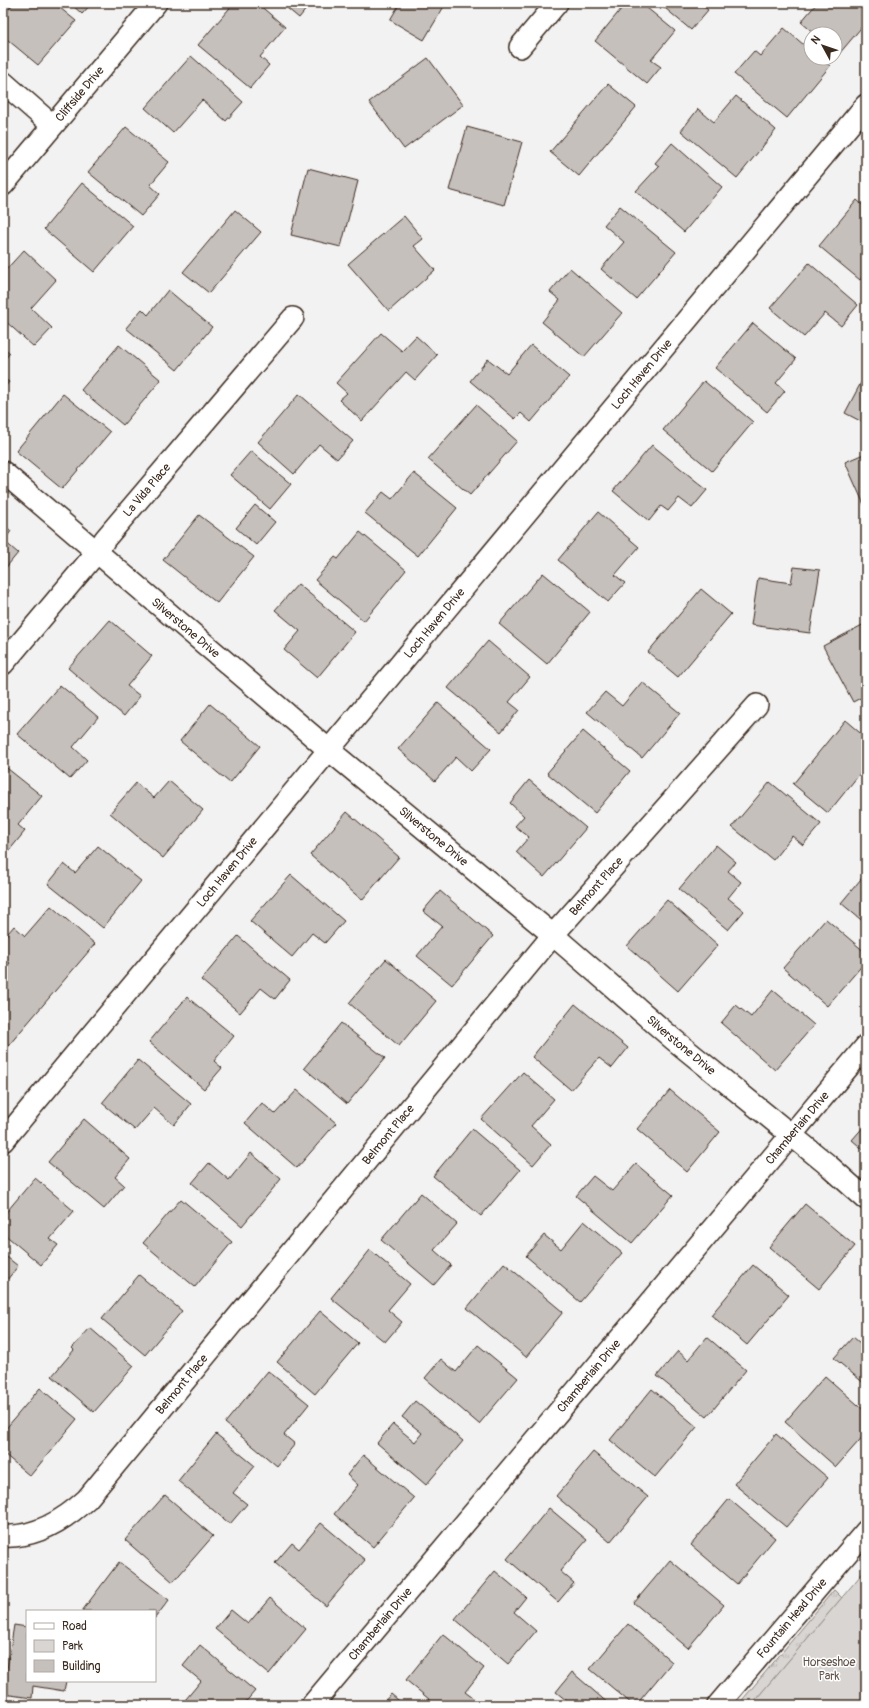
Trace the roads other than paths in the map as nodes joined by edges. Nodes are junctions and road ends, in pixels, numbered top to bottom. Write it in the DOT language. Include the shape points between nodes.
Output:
graph roads {
  1 [pos="156,3"];
  2 [pos="557,3"];
  3 [pos="520,47"];
  4 [pos="3,82"];
  5 [pos="866,105"];
  6 [pos="52,125"];
  7 [pos="3,185"];
  8 [pos="293,318"];
  9 [pos="3,472"];
  10 [pos="97,552"];
  11 [pos="3,664"];
  12 [pos="757,705"];
  13 [pos="329,750"];
  14 [pos="553,935"];
  15 [pos="866,1046"];
  16 [pos="791,1136"];
  17 [pos="3,1141"];
  18 [pos="866,1199"];
  19 [pos="866,1531"];
  20 [pos="3,1536"];
  21 [pos="312,1705"];
  22 [pos="718,1705"];
  1 -- 6 [label="street, Cliffside Drive"];
  2 -- 3 [label="street"];
  4 -- 6 [label="street"];
  5 -- 13 [label="street, Loch Haven Drive"];
  6 -- 7 [label="street, Cliffside Drive"];
  8 -- 10 [label="street, La Vida Place" via="105,539"];
  9 -- 10 [label="street, Silverstone Drive"];
  10 -- 11 [label="street, La Vida Place"];
  10 -- 13 [label="street, Silverstone Drive"];
  12 -- 14 [label="street, Belmont Place"];
  13 -- 14 [label="street, Silverstone Drive"];
  13 -- 17 [label="street, Loch Haven Drive"];
  14 -- 16 [label="street, Silverstone Drive" via="673,1039"];
  14 -- 20 [label="street, Belmont Place" via="87,1500 44,1528 16,1537"];
  15 -- 16 [label="street, Chamberlain Drive"];
  16 -- 18 [label="street, Silverstone Drive"];
  16 -- 21 [label="street, Chamberlain Drive"];
  19 -- 22 [label="street, Fountain Head Drive"];
}
